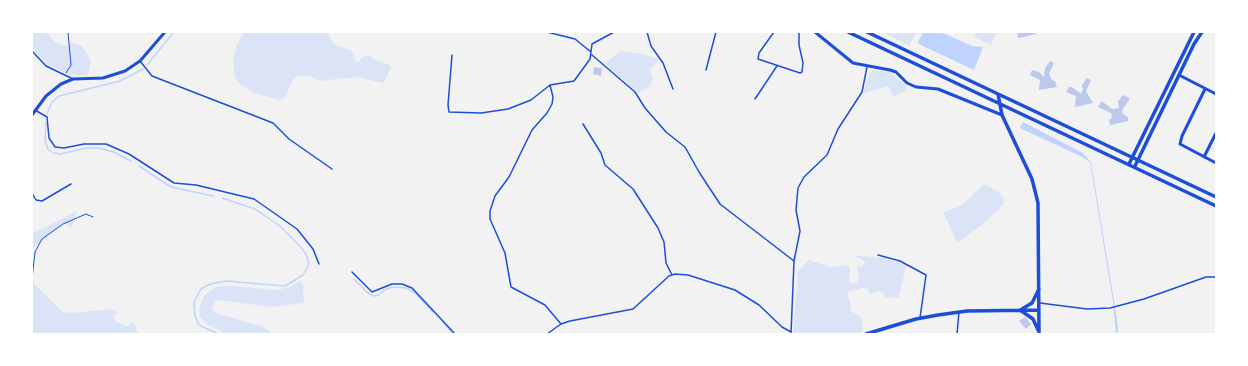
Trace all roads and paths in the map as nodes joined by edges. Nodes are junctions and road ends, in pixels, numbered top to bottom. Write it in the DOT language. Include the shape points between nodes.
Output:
graph roads {
  1 [pos="68,32"];
  2 [pos="165,32"];
  3 [pos="547,32"];
  4 [pos="614,32"];
  5 [pos="647,32"];
  6 [pos="716,32"];
  7 [pos="774,32"];
  8 [pos="799,32"];
  9 [pos="815,32"];
  10 [pos="867,32"];
  11 [pos="1194,32"];
  12 [pos="1202,32"];
  13 [pos="851,33"];
  14 [pos="32,50"];
  15 [pos="591,52"];
  16 [pos="452,55"];
  17 [pos="591,55"];
  18 [pos="140,61"];
  19 [pos="777,66"];
  20 [pos="867,67"];
  21 [pos="706,70"];
  22 [pos="64,75"];
  23 [pos="1179,75"];
  24 [pos="73,79"];
  25 [pos="550,85"];
  26 [pos="1205,89"];
  27 [pos="673,90"];
  28 [pos="998,94"];
  29 [pos="1216,94"];
  30 [pos="755,99"];
  31 [pos="1000,102"];
  32 [pos="35,110"];
  33 [pos="32,115"];
  34 [pos="1002,115"];
  35 [pos="583,124"];
  36 [pos="1216,133"];
  37 [pos="1133,156"];
  38 [pos="1204,157"];
  39 [pos="1138,158"];
  40 [pos="1216,163"];
  41 [pos="1129,164"];
  42 [pos="1134,166"];
  43 [pos="332,169"];
  44 [pos="71,184"];
  45 [pos="32,193"];
  46 [pos="1216,196"];
  47 [pos="1216,206"];
  48 [pos="93,217"];
  49 [pos="878,255"];
  50 [pos="794,261"];
  51 [pos="319,264"];
  52 [pos="352,272"];
  53 [pos="672,275"];
  54 [pos="1216,277"];
  55 [pos="32,279"];
  56 [pos="1040,286"];
  57 [pos="1040,303"];
  58 [pos="1019,310"];
  59 [pos="1040,310"];
  60 [pos="958,312"];
  61 [pos="920,318"];
  62 [pos="561,324"];
  63 [pos="791,333"];
  64 [pos="455,334"];
  65 [pos="547,334"];
  66 [pos="866,334"];
  67 [pos="956,334"];
  68 [pos="1039,334"];
  1 -- 22 [label="path" via="71,65"];
  2 -- 18 [label="street"];
  3 -- 15 [label="lane" via="575,39"];
  4 -- 15 [label="lane" via="594,41"];
  5 -- 27 [label="lane" via="651,46 666,68"];
  6 -- 21 [label="lane"];
  7 -- 19 [label="lane" via="757,57"];
  8 -- 19 [label="lane" via="802,72"];
  9 -- 20 [label="street" via="847,60"];
  10 -- 28 [label="street"];
  11 -- 37 [label="street"];
  12 -- 23 [label="street"];
  13 -- 31 [label="street"];
  14 -- 22 [label="lane" via="46,66"];
  15 -- 17 [label="lane"];
  16 -- 25 [label="lane" via="449,112 480,113 508,109 531,100"];
  17 -- 25 [label="lane" via="574,81"];
  17 -- 50 [label="lane" via="627,85 666,132 685,147 720,204"];
  18 -- 24 [label="street" via="113,76"];
  18 -- 43 [label="lane" via="152,76 273,123 289,139"];
  19 -- 30 [label="lane"];
  20 -- 34 [label="street" via="896,72 907,83 938,89"];
  20 -- 50 [label="lane" via="862,92 838,129 827,155 800,183 796,203 799,239"];
  22 -- 24 [label="lane"];
  23 -- 26 [label="street"];
  23 -- 39 [label="street"];
  24 -- 32 [label="street" via="52,90"];
  25 -- 62 [label="lane" via="552,104 532,130 509,177 495,196 490,219 505,253 511,287 545,305"];
  26 -- 29 [label="street"];
  26 -- 38 [label="street" via="1180,141 1182,147"];
  28 -- 31 [label="street"];
  28 -- 37 [label="street"];
  31 -- 34 [label="street"];
  31 -- 41 [label="street"];
  32 -- 33 [label="street"];
  32 -- 51 [label="lane" via="47,117 49,138 55,147 106,144 129,154 174,183 196,185 254,200 297,229 313,249"];
  34 -- 56 [label="street" via="1032,179 1038,203"];
  35 -- 53 [label="lane" via="601,153 605,165 633,190 658,228 664,242 666,263"];
  36 -- 38 [label="street"];
  37 -- 39 [label="street"];
  37 -- 41 [label="street"];
  38 -- 40 [label="street"];
  39 -- 42 [label="street"];
  39 -- 46 [label="street"];
  41 -- 42 [label="street"];
  42 -- 47 [label="street"];
  44 -- 45 [label="lane" via="39,202"];
  48 -- 55 [label="path" via="86,214 63,224 42,239 35,252"];
  49 -- 61 [label="lane" via="900,261 926,275"];
  50 -- 63 [label="lane"];
  52 -- 64 [label="lane" via="372,292 392,284 412,288"];
  53 -- 62 [label="lane" via="633,309"];
  53 -- 63 [label="lane" via="680,273 735,290 759,305"];
  54 -- 57 [label="lane" via="1206,277 1117,307 1086,309"];
  56 -- 57 [label="street"];
  56 -- 58 [label="street" via="1032,303"];
  57 -- 59 [label="street"];
  58 -- 59 [label="street"];
  58 -- 60 [label="street"];
  58 -- 68 [label="street" via="1033,319"];
  59 -- 68 [label="street"];
  60 -- 61 [label="street"];
  60 -- 67 [label="lane"];
  61 -- 66 [label="street"];
  62 -- 65 [label="lane"];
}
